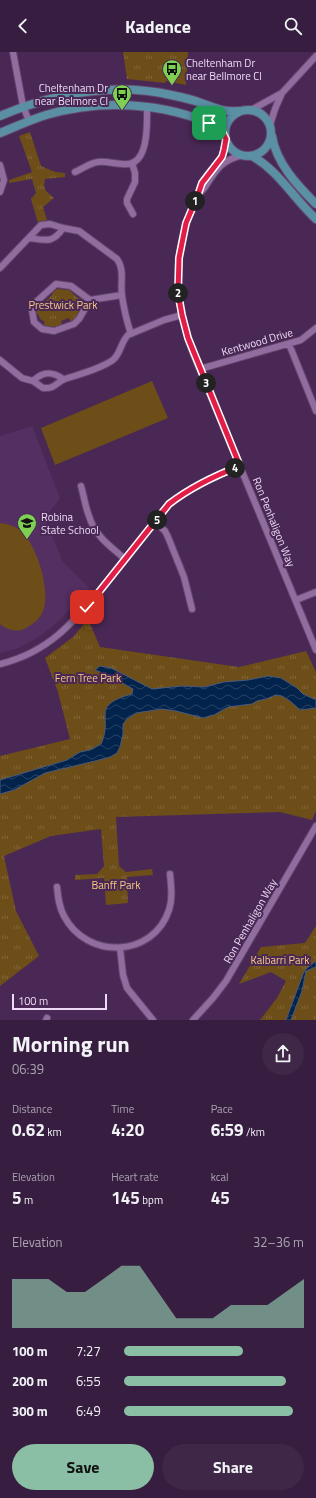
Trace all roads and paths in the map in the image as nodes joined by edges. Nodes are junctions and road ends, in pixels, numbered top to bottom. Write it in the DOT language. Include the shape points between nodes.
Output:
graph roads {
  1 [pos="13,52"];
  2 [pos="316,56"];
  3 [pos="282,93"];
  4 [pos="23,106"];
  5 [pos="148,107"];
  6 [pos="251,110"];
  7 [pos="239,111"];
  8 [pos="0,116"];
  9 [pos="29,121"];
  10 [pos="270,125"];
  11 [pos="0,133"];
  12 [pos="272,135"];
  13 [pos="225,138"];
  14 [pos="243,156"];
  15 [pos="252,156"];
  16 [pos="132,164"];
  17 [pos="0,165"];
  18 [pos="75,172"];
  19 [pos="0,192"];
  20 [pos="198,195"];
  21 [pos="316,204"];
  22 [pos="133,214"];
  23 [pos="316,219"];
  24 [pos="63,228"];
  25 [pos="29,238"];
  26 [pos="0,268"];
  27 [pos="122,295"];
  28 [pos="90,300"];
  29 [pos="182,315"];
  30 [pos="316,328"];
  31 [pos="131,334"];
  32 [pos="289,344"];
  33 [pos="0,360"];
  34 [pos="200,369"];
  35 [pos="63,379"];
  36 [pos="33,381"];
  37 [pos="316,411"];
  38 [pos="240,466"];
  39 [pos="81,486"];
  40 [pos="155,522"];
  41 [pos="125,559"];
  42 [pos="316,592"];
  43 [pos="296,600"];
  44 [pos="192,610"];
  45 [pos="316,650"];
  46 [pos="0,664"];
  47 [pos="316,826"];
  48 [pos="170,874"];
  49 [pos="57,887"];
  50 [pos="120,948"];
  51 [pos="153,1020"];
  52 [pos="193,1020"];
  1 -- 4 [label="street"];
  2 -- 3 [label="street"];
  3 -- 6 [label="street"];
  3 -- 10 [label="street"];
  4 -- 7 [label="main road" via="68,94 120,89 168,94 223,111"];
  4 -- 8 [label="main road"];
  4 -- 9 [label="street"];
  5 -- 9 [label="main road" via="82,107"];
  5 -- 13 [label="main road" via="181,113 209,123 220,129"];
  5 -- 16 [label="street" via="143,151"];
  6 -- 7 [label="main road"];
  6 -- 10 [label="main road" via="262,114"];
  7 -- 13 [label="main road" via="227,122"];
  9 -- 11 [label="main road"];
  10 -- 12 [label="main road"];
  12 -- 15 [label="main road" via="265,149"];
  12 -- 21 [label="main road" via="281,161"];
  13 -- 14 [label="main road" via="233,151"];
  13 -- 20 [label="street, Ron Penhaligon Way" via="222,157 203,180"];
  14 -- 15 [label="main road"];
  14 -- 20 [label="street, Ron Penhaligon Way" via="223,163"];
  15 -- 23 [label="main road" via="275,172"];
  16 -- 18 [label="street" via="97,162"];
  16 -- 22 [label="street" via="135,182 127,202"];
  17 -- 19 [label="street" via="4,180"];
  20 -- 29 [label="street, Ron Penhaligon Way" via="186,223 180,248 178,282"];
  24 -- 25 [label="street" via="58,237 51,240"];
  24 -- 25 [label="street" via="44,224"];
  24 -- 27 [label="street" via="79,231 117,259 122,267"];
  25 -- 26 [label="street"];
  27 -- 28 [label="street"];
  27 -- 31 [label="street"];
  28 -- 28 [label="street" via="71,286 56,284 36,302 32,318 42,329 59,330 77,322"];
  29 -- 31 [label="street"];
  29 -- 34 [label="street, Ron Penhaligon Way"];
  30 -- 32 [label="street, Kentwood Drive" via="301,340"];
  31 -- 35 [label="street" via="126,337 118,355 112,361"];
  32 -- 34 [label="street, Kentwood Drive"];
  32 -- 37 [label="street"];
  33 -- 36 [label="street" via="22,378"];
  34 -- 38 [label="street, Ron Penhaligon Way"];
  35 -- 36 [label="street" via="47,373"];
  35 -- 36 [label="street" via="47,389 39,387"];
  38 -- 40 [label="street" via="205,480 184,492 169,504"];
  38 -- 43 [label="street, Ron Penhaligon Way"];
  39 -- 41 [label="street" via="88,516 95,531"];
  40 -- 41 [label="street"];
  40 -- 44 [label="street" via="168,537 184,577"];
  41 -- 46 [label="street" via="87,607 62,633 40,648 13,661"];
  42 -- 43 [label="street"];
  43 -- 45 [label="street, Ron Penhaligon Way"];
  47 -- 52 [label="street, Ron Penhaligon Way" via="226,981"];
  48 -- 50 [label="street" via="172,900 165,920 149,938"];
  49 -- 50 [label="street" via="63,915 77,933 95,945"];
  50 -- 51 [label="street" via="127,988"];
}
